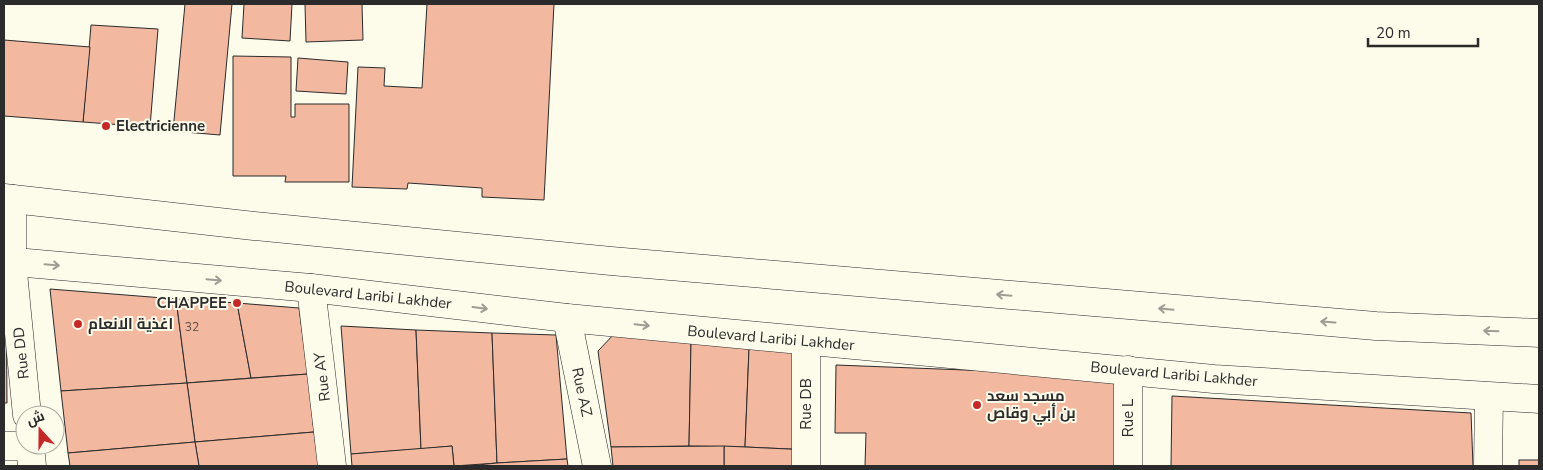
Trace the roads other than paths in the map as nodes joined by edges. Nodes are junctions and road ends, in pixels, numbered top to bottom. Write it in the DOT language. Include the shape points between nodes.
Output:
graph roads {
  1 [pos="8,198"];
  2 [pos="8,261"];
  3 [pos="311,288"];
  4 [pos="567,318"];
  5 [pos="1539,333"];
  6 [pos="806,342"];
  7 [pos="1128,370"];
  8 [pos="1489,397"];
  9 [pos="1539,399"];
  10 [pos="26,405"];
  11 [pos="332,466"];
  12 [pos="597,466"];
  13 [pos="806,466"];
  14 [pos="1128,466"];
  15 [pos="1488,466"];
  1 -- 2 [label="main road, Rue DD"];
  5 -- 1 [label="main road, one-way" via="1310,321 640,263 254,226"];
  2 -- 3 [label="main road, Boulevard Laribi Lakhder, one-way"];
  2 -- 10 [label="main road, Rue DD"];
  3 -- 4 [label="main road, Boulevard Laribi Lakhder, one-way"];
  3 -- 11 [label="main road, Rue AY"];
  4 -- 6 [label="main road, Boulevard Laribi Lakhder, one-way"];
  4 -- 12 [label="main road, Rue AZ"];
  6 -- 7 [label="main road, Boulevard Laribi Lakhder"];
  6 -- 13 [label="main road, Rue DB"];
  7 -- 8 [label="main road, Boulevard Laribi Lakhder" via="1214,379"];
  7 -- 14 [label="main road, Rue L"];
  8 -- 9 [label="main road, Boulevard Laribi Lakhder"];
  8 -- 15 [label="main road"];
}
